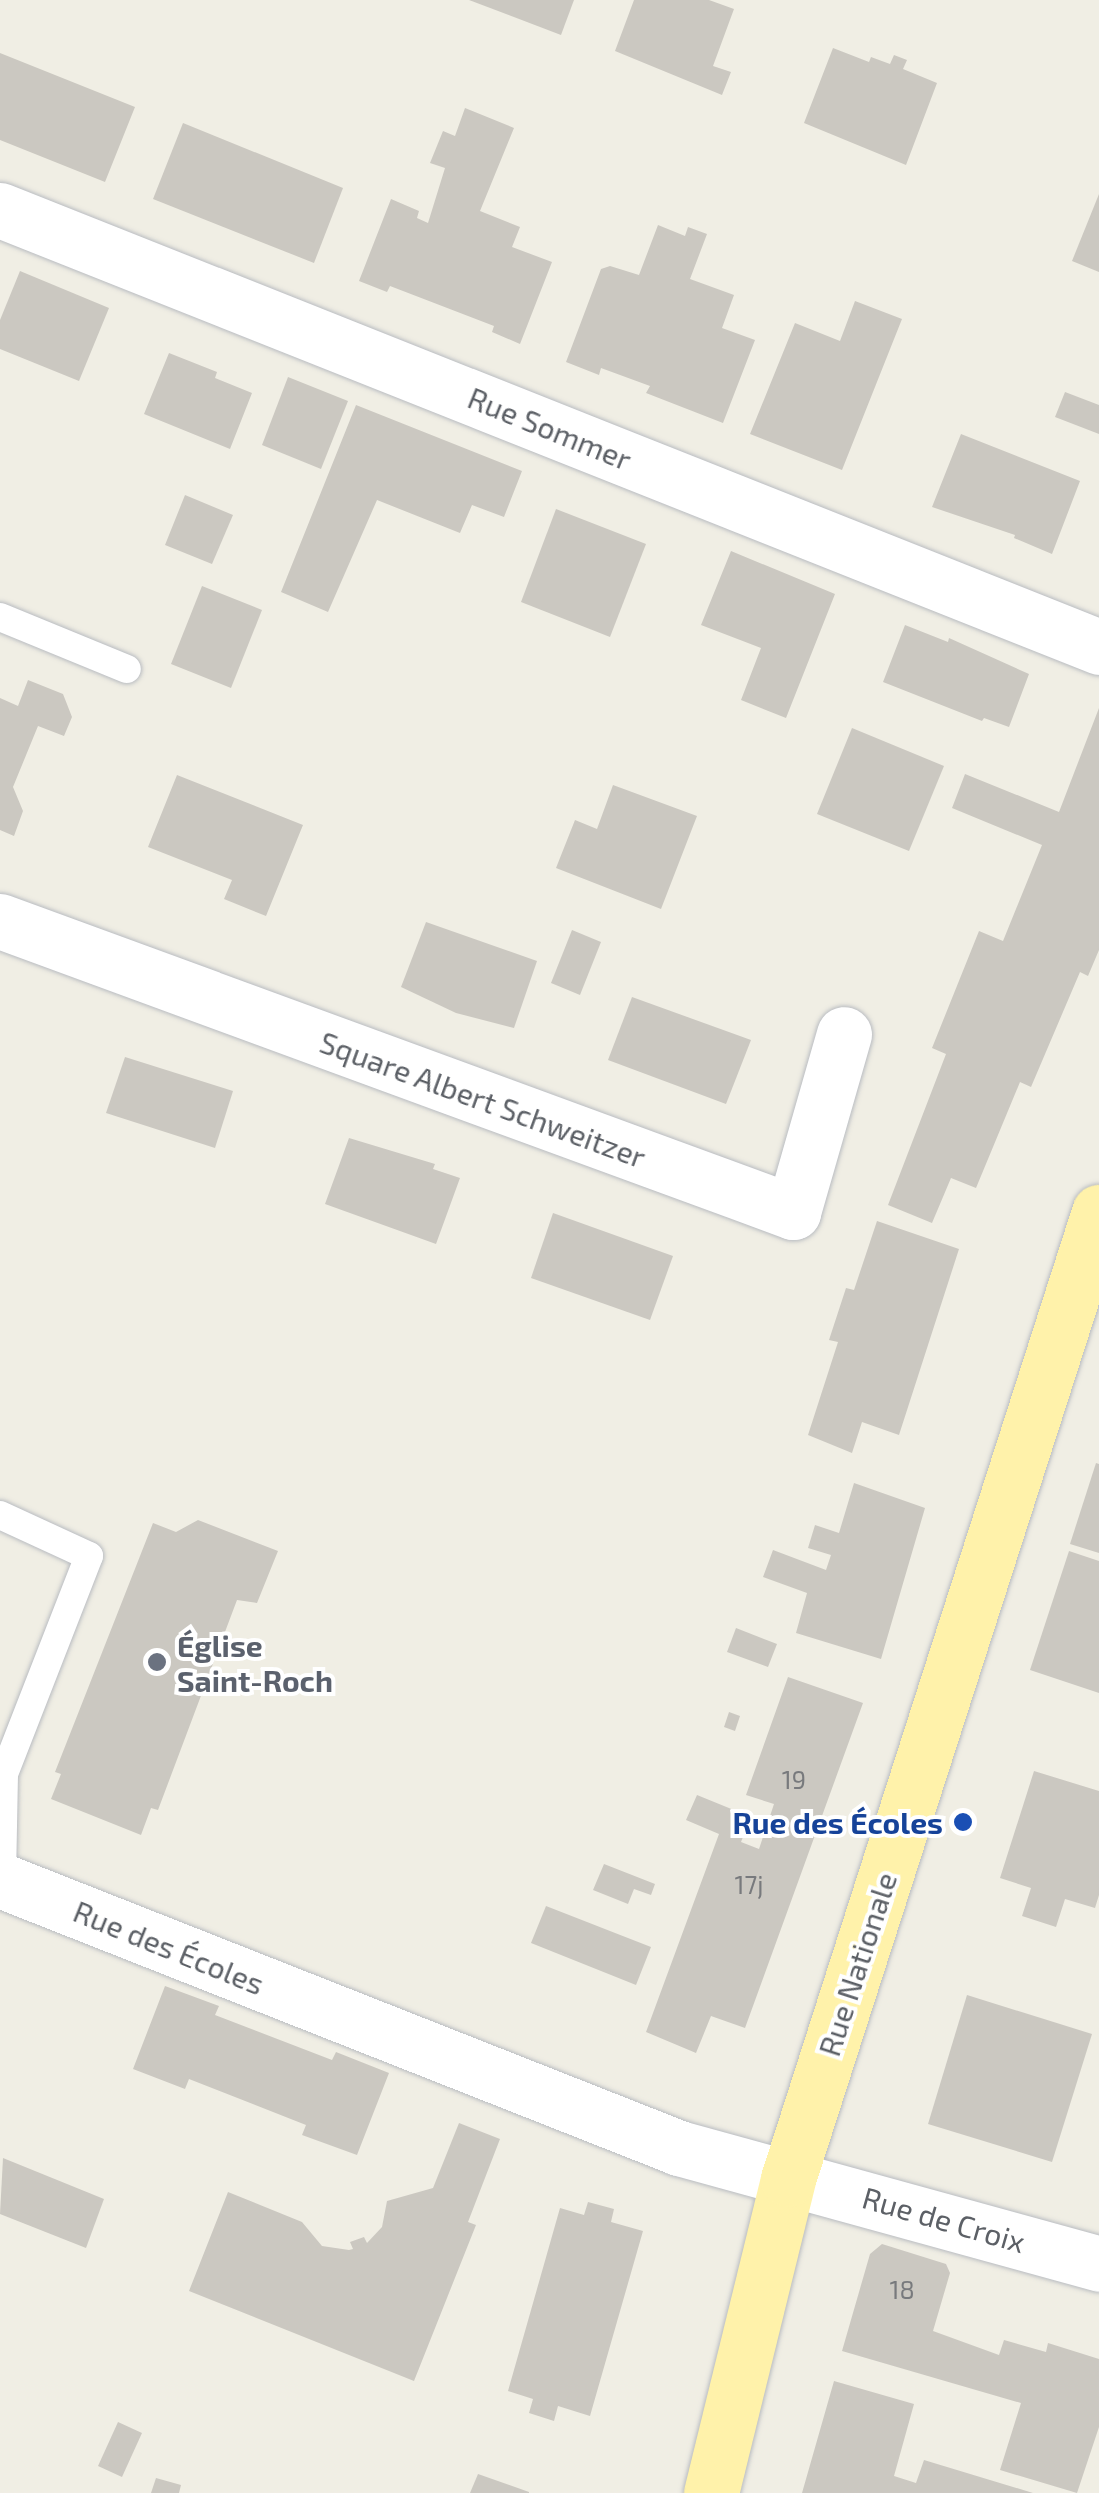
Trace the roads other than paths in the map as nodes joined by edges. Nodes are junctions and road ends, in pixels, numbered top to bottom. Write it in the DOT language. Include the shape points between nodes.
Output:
graph roads {
  1 [pos="0,210"];
  2 [pos="0,617"];
  3 [pos="1099,646"];
  4 [pos="127,669"];
  5 [pos="0,921"];
  6 [pos="844,1034"];
  7 [pos="1099,1212"];
  8 [pos="0,1515"];
  9 [pos="2,1773"];
  10 [pos="1,1880"];
  11 [pos="788,2178"];
  12 [pos="1099,2264"];
  13 [pos="711,2493"];
  1 -- 3 [label="street, Rue Sommer"];
  2 -- 4 [label="lane"];
  5 -- 6 [label="street, Square Albert Schweitzer" via="793,1212"];
  7 -- 11 [label="main road, Rue Nationale"];
  8 -- 9 [label="lane" via="89,1556"];
  9 -- 10 [label="lane"];
  10 -- 11 [label="street, Rue des Écoles" via="559,2103 679,2148"];
  11 -- 12 [label="street, Rue de Croix"];
  11 -- 13 [label="main road, Rue Nationale"];
}
